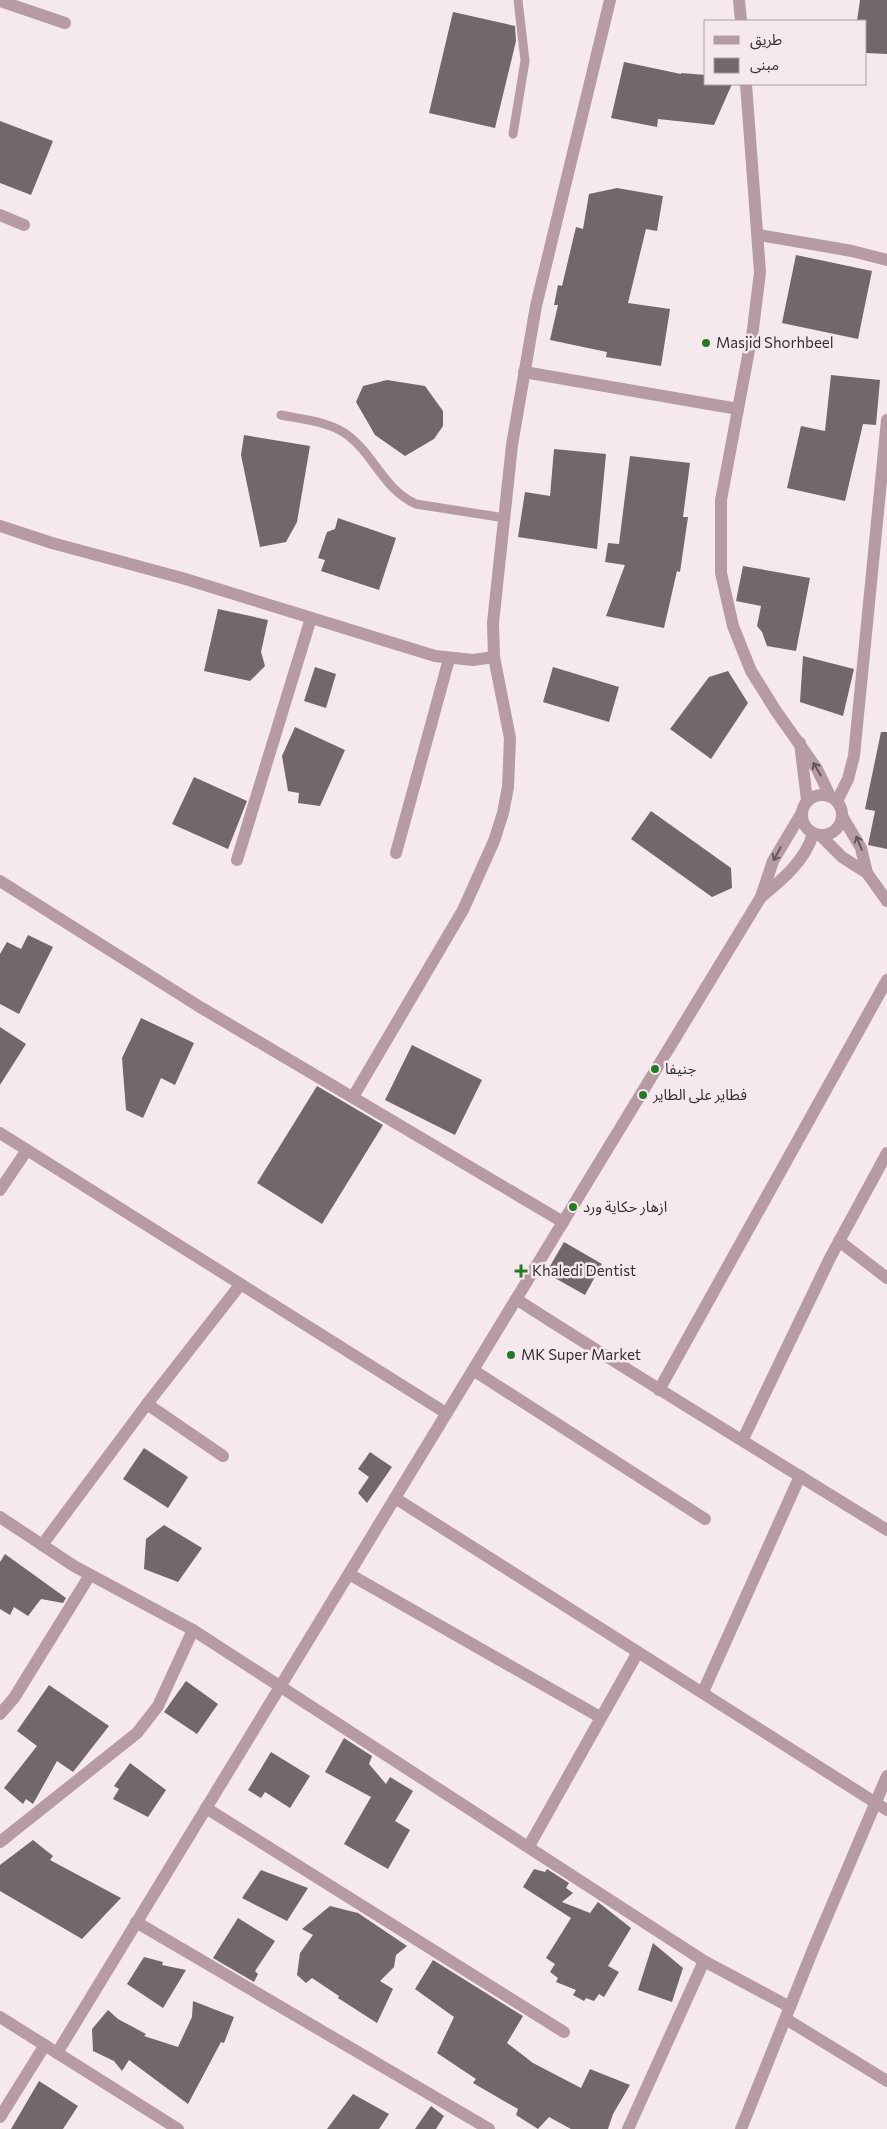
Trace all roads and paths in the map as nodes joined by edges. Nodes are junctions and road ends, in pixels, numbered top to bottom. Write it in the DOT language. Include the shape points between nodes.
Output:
graph roads {
  1 [pos="518,0"];
  2 [pos="610,0"];
  3 [pos="739,0"];
  4 [pos="0,1"];
  5 [pos="741,20"];
  6 [pos="65,23"];
  7 [pos="746,85"];
  8 [pos="513,134"];
  9 [pos="0,215"];
  10 [pos="24,225"];
  11 [pos="759,234"];
  12 [pos="887,260"];
  13 [pos="524,372"];
  14 [pos="738,409"];
  15 [pos="281,415"];
  16 [pos="887,420"];
  17 [pos="505,518"];
  18 [pos="0,526"];
  19 [pos="311,618"];
  20 [pos="494,657"];
  21 [pos="449,659"];
  22 [pos="800,744"];
  23 [pos="834,799"];
  24 [pos="807,800"];
  25 [pos="801,814"];
  26 [pos="842,816"];
  27 [pos="817,835"];
  28 [pos="396,853"];
  29 [pos="237,860"];
  30 [pos="867,873"];
  31 [pos="0,881"];
  32 [pos="761,897"];
  33 [pos="887,902"];
  34 [pos="887,980"];
  35 [pos="353,1096"];
  36 [pos="0,1133"];
  37 [pos="27,1150"];
  38 [pos="887,1153"];
  39 [pos="0,1190"];
  40 [pos="563,1222"];
  41 [pos="839,1241"];
  42 [pos="887,1278"];
  43 [pos="240,1286"];
  44 [pos="516,1299"];
  45 [pos="473,1370"];
  46 [pos="659,1390"];
  47 [pos="147,1404"];
  48 [pos="446,1413"];
  49 [pos="743,1439"];
  50 [pos="222,1456"];
  51 [pos="800,1476"];
  52 [pos="395,1498"];
  53 [pos="0,1517"];
  54 [pos="705,1519"];
  55 [pos="887,1530"];
  56 [pos="42,1545"];
  57 [pos="349,1574"];
  58 [pos="90,1575"];
  59 [pos="193,1630"];
  60 [pos="638,1652"];
  61 [pos="279,1687"];
  62 [pos="703,1692"];
  63 [pos="0,1714"];
  64 [pos="600,1717"];
  65 [pos="887,1776"];
  66 [pos="881,1806"];
  67 [pos="206,1808"];
  68 [pos="0,1842"];
  69 [pos="529,1846"];
  70 [pos="136,1922"];
  71 [pos="704,1961"];
  72 [pos="788,2013"];
  73 [pos="0,2018"];
  74 [pos="564,2032"];
  75 [pos="46,2045"];
  76 [pos="57,2052"];
  77 [pos="887,2081"];
  78 [pos="0,2117"];
  79 [pos="178,2129"];
  80 [pos="489,2129"];
  81 [pos="628,2129"];
  82 [pos="741,2129"];
  1 -- 8 [label="lane" via="525,61"];
  2 -- 13 [label="street" via="542,279"];
  3 -- 5 [label="street"];
  4 -- 6 [label="street"];
  7 -- 11 [label="street"];
  9 -- 10 [label="street"];
  11 -- 12 [label="street"];
  11 -- 14 [label="street" via="759,286"];
  13 -- 14 [label="street"];
  13 -- 17 [label="street"];
  14 -- 22 [label="street" via="724,476 720,517 725,599 751,671"];
  15 -- 17 [label="lane" via="342,431 362,449 404,499 416,504"];
  16 -- 23 [label="street" via="855,750 848,779"];
  17 -- 20 [label="street" via="493,623"];
  18 -- 19 [label="street"];
  19 -- 21 [label="street"];
  19 -- 29 [label="street"];
  20 -- 21 [label="street"];
  20 -- 35 [label="street" via="507,716 510,762 508,787 494,841 463,910"];
  21 -- 28 [label="street"];
  23 -- 22 [label="street, one-way"];
  22 -- 24 [label="street"];
  23 -- 24 [label="street" via="814,796"];
  23 -- 26 [label="street"];
  24 -- 25 [label="street"];
  25 -- 27 [label="street" via="806,829"];
  25 -- 32 [label="street, one-way" via="773,861"];
  26 -- 27 [label="street" via="835,830"];
  30 -- 26 [label="street, one-way" via="861,848"];
  27 -- 30 [label="street"];
  27 -- 32 [label="street" via="794,866"];
  30 -- 33 [label="street"];
  31 -- 35 [label="street" via="200,1007"];
  32 -- 40 [label="street"];
  34 -- 46 [label="street"];
  35 -- 40 [label="street"];
  36 -- 37 [label="street"];
  37 -- 39 [label="street"];
  37 -- 43 [label="street"];
  38 -- 41 [label="street"];
  40 -- 44 [label="street"];
  41 -- 42 [label="street"];
  41 -- 49 [label="street"];
  43 -- 47 [label="street"];
  43 -- 48 [label="street"];
  44 -- 45 [label="street"];
  44 -- 46 [label="street"];
  45 -- 48 [label="street"];
  45 -- 54 [label="street"];
  46 -- 49 [label="street"];
  47 -- 50 [label="street"];
  47 -- 56 [label="street"];
  48 -- 52 [label="street"];
  49 -- 51 [label="street"];
  51 -- 55 [label="street"];
  51 -- 62 [label="street"];
  52 -- 57 [label="street"];
  52 -- 60 [label="street"];
  53 -- 56 [label="street"];
  56 -- 58 [label="street"];
  57 -- 61 [label="street"];
  57 -- 64 [label="street"];
  58 -- 59 [label="street"];
  58 -- 63 [label="street" via="14,1698"];
  59 -- 61 [label="street"];
  59 -- 68 [label="street" via="158,1706 137,1733"];
  60 -- 62 [label="street"];
  60 -- 64 [label="street"];
  61 -- 67 [label="street"];
  61 -- 69 [label="street"];
  62 -- 66 [label="street"];
  64 -- 69 [label="street"];
  65 -- 66 [label="street"];
  66 -- 72 [label="street"];
  67 -- 70 [label="street"];
  67 -- 74 [label="street"];
  69 -- 71 [label="street"];
  70 -- 76 [label="street"];
  70 -- 80 [label="street"];
  71 -- 72 [label="street"];
  71 -- 81 [label="street"];
  72 -- 77 [label="street"];
  72 -- 82 [label="street"];
  73 -- 75 [label="street"];
  75 -- 76 [label="street"];
  75 -- 78 [label="street"];
  76 -- 79 [label="street"];
}
